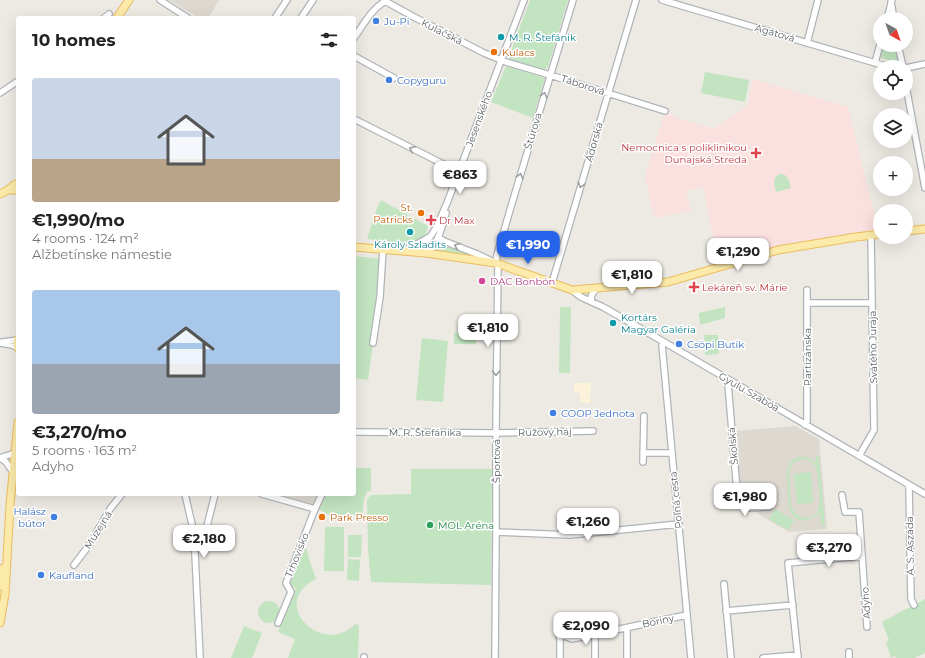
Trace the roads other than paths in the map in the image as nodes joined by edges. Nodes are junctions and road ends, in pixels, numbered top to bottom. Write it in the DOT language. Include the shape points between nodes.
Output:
graph roads {
  1 [pos="129,0"];
  2 [pos="160,0"];
  3 [pos="287,0"];
  4 [pos="313,0"];
  5 [pos="524,0"];
  6 [pos="573,0"];
  7 [pos="636,0"];
  8 [pos="662,0"];
  9 [pos="818,0"];
  10 [pos="386,1"];
  11 [pos="891,1"];
  12 [pos="178,12"];
  13 [pos="888,12"];
  14 [pos="893,12"];
  15 [pos="118,16"];
  16 [pos="177,16"];
  17 [pos="185,16"];
  18 [pos="276,16"];
  19 [pos="302,16"];
  20 [pos="356,35"];
  21 [pos="807,43"];
  22 [pos="356,57"];
  23 [pos="501,60"];
  24 [pos="873,62"];
  25 [pos="925,64"];
  26 [pos="913,67"];
  27 [pos="550,75"];
  28 [pos="394,78"];
  29 [pos="16,82"];
  30 [pos="0,93"];
  31 [pos="608,93"];
  32 [pos="909,100"];
  33 [pos="665,110"];
  34 [pos="356,120"];
  35 [pos="459,172"];
  36 [pos="16,184"];
  37 [pos="925,188"];
  38 [pos="8,190"];
  39 [pos="16,190"];
  40 [pos="0,194"];
  41 [pos="448,203"];
  42 [pos="925,228"];
  43 [pos="913,230"];
  44 [pos="430,236"];
  45 [pos="871,236"];
  46 [pos="438,237"];
  47 [pos="356,249"];
  48 [pos="383,249"];
  49 [pos="402,251"];
  50 [pos="426,253"];
  51 [pos="497,264"];
  52 [pos="552,283"];
  53 [pos="596,289"];
  54 [pos="572,290"];
  55 [pos="807,290"];
  56 [pos="592,302"];
  57 [pos="807,303"];
  58 [pos="872,303"];
  59 [pos="16,339"];
  60 [pos="664,342"];
  61 [pos="0,343"];
  62 [pos="373,343"];
  63 [pos="16,347"];
  64 [pos="730,381"];
  65 [pos="644,416"];
  66 [pos="805,425"];
  67 [pos="593,431"];
  68 [pos="356,432"];
  69 [pos="496,432"];
  70 [pos="16,442"];
  71 [pos="15,452"];
  72 [pos="643,453"];
  73 [pos="671,453"];
  74 [pos="859,456"];
  75 [pos="0,458"];
  76 [pos="643,462"];
  77 [pos="13,472"];
  78 [pos="909,486"];
  79 [pos="925,494"];
  80 [pos="842,495"];
  81 [pos="120,496"];
  82 [pos="185,496"];
  83 [pos="214,496"];
  84 [pos="269,496"];
  85 [pos="321,496"];
  86 [pos="769,507"];
  87 [pos="315,509"];
  88 [pos="679,524"];
  89 [pos="192,525"];
  90 [pos="204,530"];
  91 [pos="496,532"];
  92 [pos="195,545"];
  93 [pos="7,546"];
  94 [pos="862,556"];
  95 [pos="74,566"];
  96 [pos="724,584"];
  97 [pos="0,586"];
  98 [pos="793,605"];
  99 [pos="914,605"];
  100 [pos="726,611"];
  101 [pos="687,615"];
  102 [pos="0,623"];
  103 [pos="278,623"];
  104 [pos="867,627"];
  105 [pos="627,628"];
  106 [pos="595,634"];
  107 [pos="798,656"];
  108 [pos="200,658"];
  109 [pos="495,658"];
  110 [pos="560,658"];
  111 [pos="595,658"];
  112 [pos="627,658"];
  113 [pos="691,658"];
  114 [pos="731,658"];
  115 [pos="763,658"];
  1 -- 15 [label="main road"];
  2 -- 12 [label="street"];
  3 -- 18 [label="street"];
  4 -- 19 [label="street"];
  5 -- 23 [label="street, Jesenského"];
  6 -- 27 [label="street, Štúrova"];
  7 -- 31 [label="street, Ádorská"];
  8 -- 21 [label="street, Agátová"];
  9 -- 21 [label="street"];
  10 -- 20 [label="street" via="374,9"];
  10 -- 23 [label="street, Kulačská"];
  11 -- 13 [label="street"];
  11 -- 14 [label="street"];
  12 -- 16 [label="street"];
  12 -- 17 [label="street"];
  21 -- 24 [label="street, Agátová"];
  22 -- 28 [label="street"];
  23 -- 27 [label="street, Táborová"];
  23 -- 35 [label="street, Jesenského"];
  25 -- 26 [label="street"];
  27 -- 31 [label="street, Táborová"];
  51 -- 27 [label="street, Štúrova, one-way" via="497,255"];
  29 -- 30 [label="street"];
  31 -- 33 [label="street, Táborová"];
  31 -- 52 [label="street, Ádorská, one-way"];
  32 -- 37 [label="street"];
  35 -- 34 [label="street, one-way"];
  35 -- 41 [label="street, Jesenského"];
  36 -- 38 [label="main road"];
  38 -- 39 [label="main road"];
  38 -- 40 [label="main road"];
  41 -- 44 [label="street, Jesenského"];
  41 -- 46 [label="street"];
  42 -- 43 [label="main road"];
  44 -- 49 [label="street"];
  44 -- 50 [label="street"];
  45 -- 53 [label="main road" via="778,250 668,282"];
  45 -- 58 [label="street, Svätého Juraja"];
  46 -- 50 [label="street"];
  51 -- 46 [label="street, one-way"];
  47 -- 48 [label="main road"];
  48 -- 49 [label="main road"];
  48 -- 62 [label="street" via="380,297"];
  49 -- 50 [label="main road"];
  50 -- 51 [label="main road"];
  51 -- 52 [label="main road"];
  51 -- 69 [label="street, Športová, one-way"];
  52 -- 54 [label="main road"];
  53 -- 54 [label="main road"];
  53 -- 56 [label="street" via="592,294"];
  54 -- 56 [label="street, Gyulu Szabóa"];
  55 -- 57 [label="street, Partizánska"];
  56 -- 60 [label="street, Gyulu Szabóa"];
  57 -- 58 [label="street"];
  57 -- 66 [label="street, Partizánska"];
  58 -- 74 [label="street, Svätého Juraja" via="874,430"];
  59 -- 61 [label="street"];
  60 -- 64 [label="street, Gyulu Szabóa"];
  60 -- 73 [label="street, Poľná cesta" via="662,345"];
  61 -- 63 [label="street"];
  64 -- 66 [label="street, Gyulu Szabóa"];
  64 -- 86 [label="street, Školská" via="728,384 738,503 746,508"];
  65 -- 72 [label="street"];
  66 -- 74 [label="street, Gyulu Szabóa"];
  67 -- 69 [label="street, Ružový háj"];
  68 -- 69 [label="street, M. R. Štefánika"];
  69 -- 91 [label="street, Športová"];
  70 -- 71 [label="main road"];
  71 -- 75 [label="street"];
  71 -- 77 [label="main road"];
  72 -- 73 [label="street"];
  72 -- 76 [label="street"];
  73 -- 88 [label="street, Poľná cesta"];
  74 -- 78 [label="street, Gyulu Szabóa"];
  75 -- 77 [label="street"];
  77 -- 93 [label="main road"];
  78 -- 79 [label="street, Gyulu Szabóa"];
  78 -- 99 [label="street, Á. S. Aszáda" via="911,599"];
  80 -- 94 [label="street, Adyho" via="844,512 859,512"];
  81 -- 95 [label="street, Múzejná"];
  82 -- 89 [label="street"];
  83 -- 90 [label="street"];
  84 -- 87 [label="street"];
  85 -- 87 [label="street, Trhovisko"];
  87 -- 103 [label="street, Trhovisko" via="286,583 291,592"];
  88 -- 91 [label="street" via="570,535"];
  88 -- 101 [label="street, Poľná cesta"];
  89 -- 90 [label="street"];
  89 -- 92 [label="street"];
  90 -- 92 [label="street"];
  91 -- 109 [label="street, Športová"];
  92 -- 108 [label="street"];
  93 -- 97 [label="main road"];
  93 -- 102 [label="main road" via="5,594"];
  94 -- 98 [label="street" via="788,563"];
  94 -- 104 [label="street, Adyho"];
  96 -- 100 [label="street"];
  98 -- 100 [label="street"];
  98 -- 107 [label="street"];
  100 -- 114 [label="street"];
  101 -- 105 [label="street, Boriny"];
  101 -- 113 [label="street, Poľná cesta"];
  105 -- 106 [label="street, Boriny"];
  105 -- 112 [label="street"];
  106 -- 110 [label="street, Boriny" via="572,639 559,634"];
  106 -- 111 [label="street"];
  107 -- 115 [label="street"];
}
